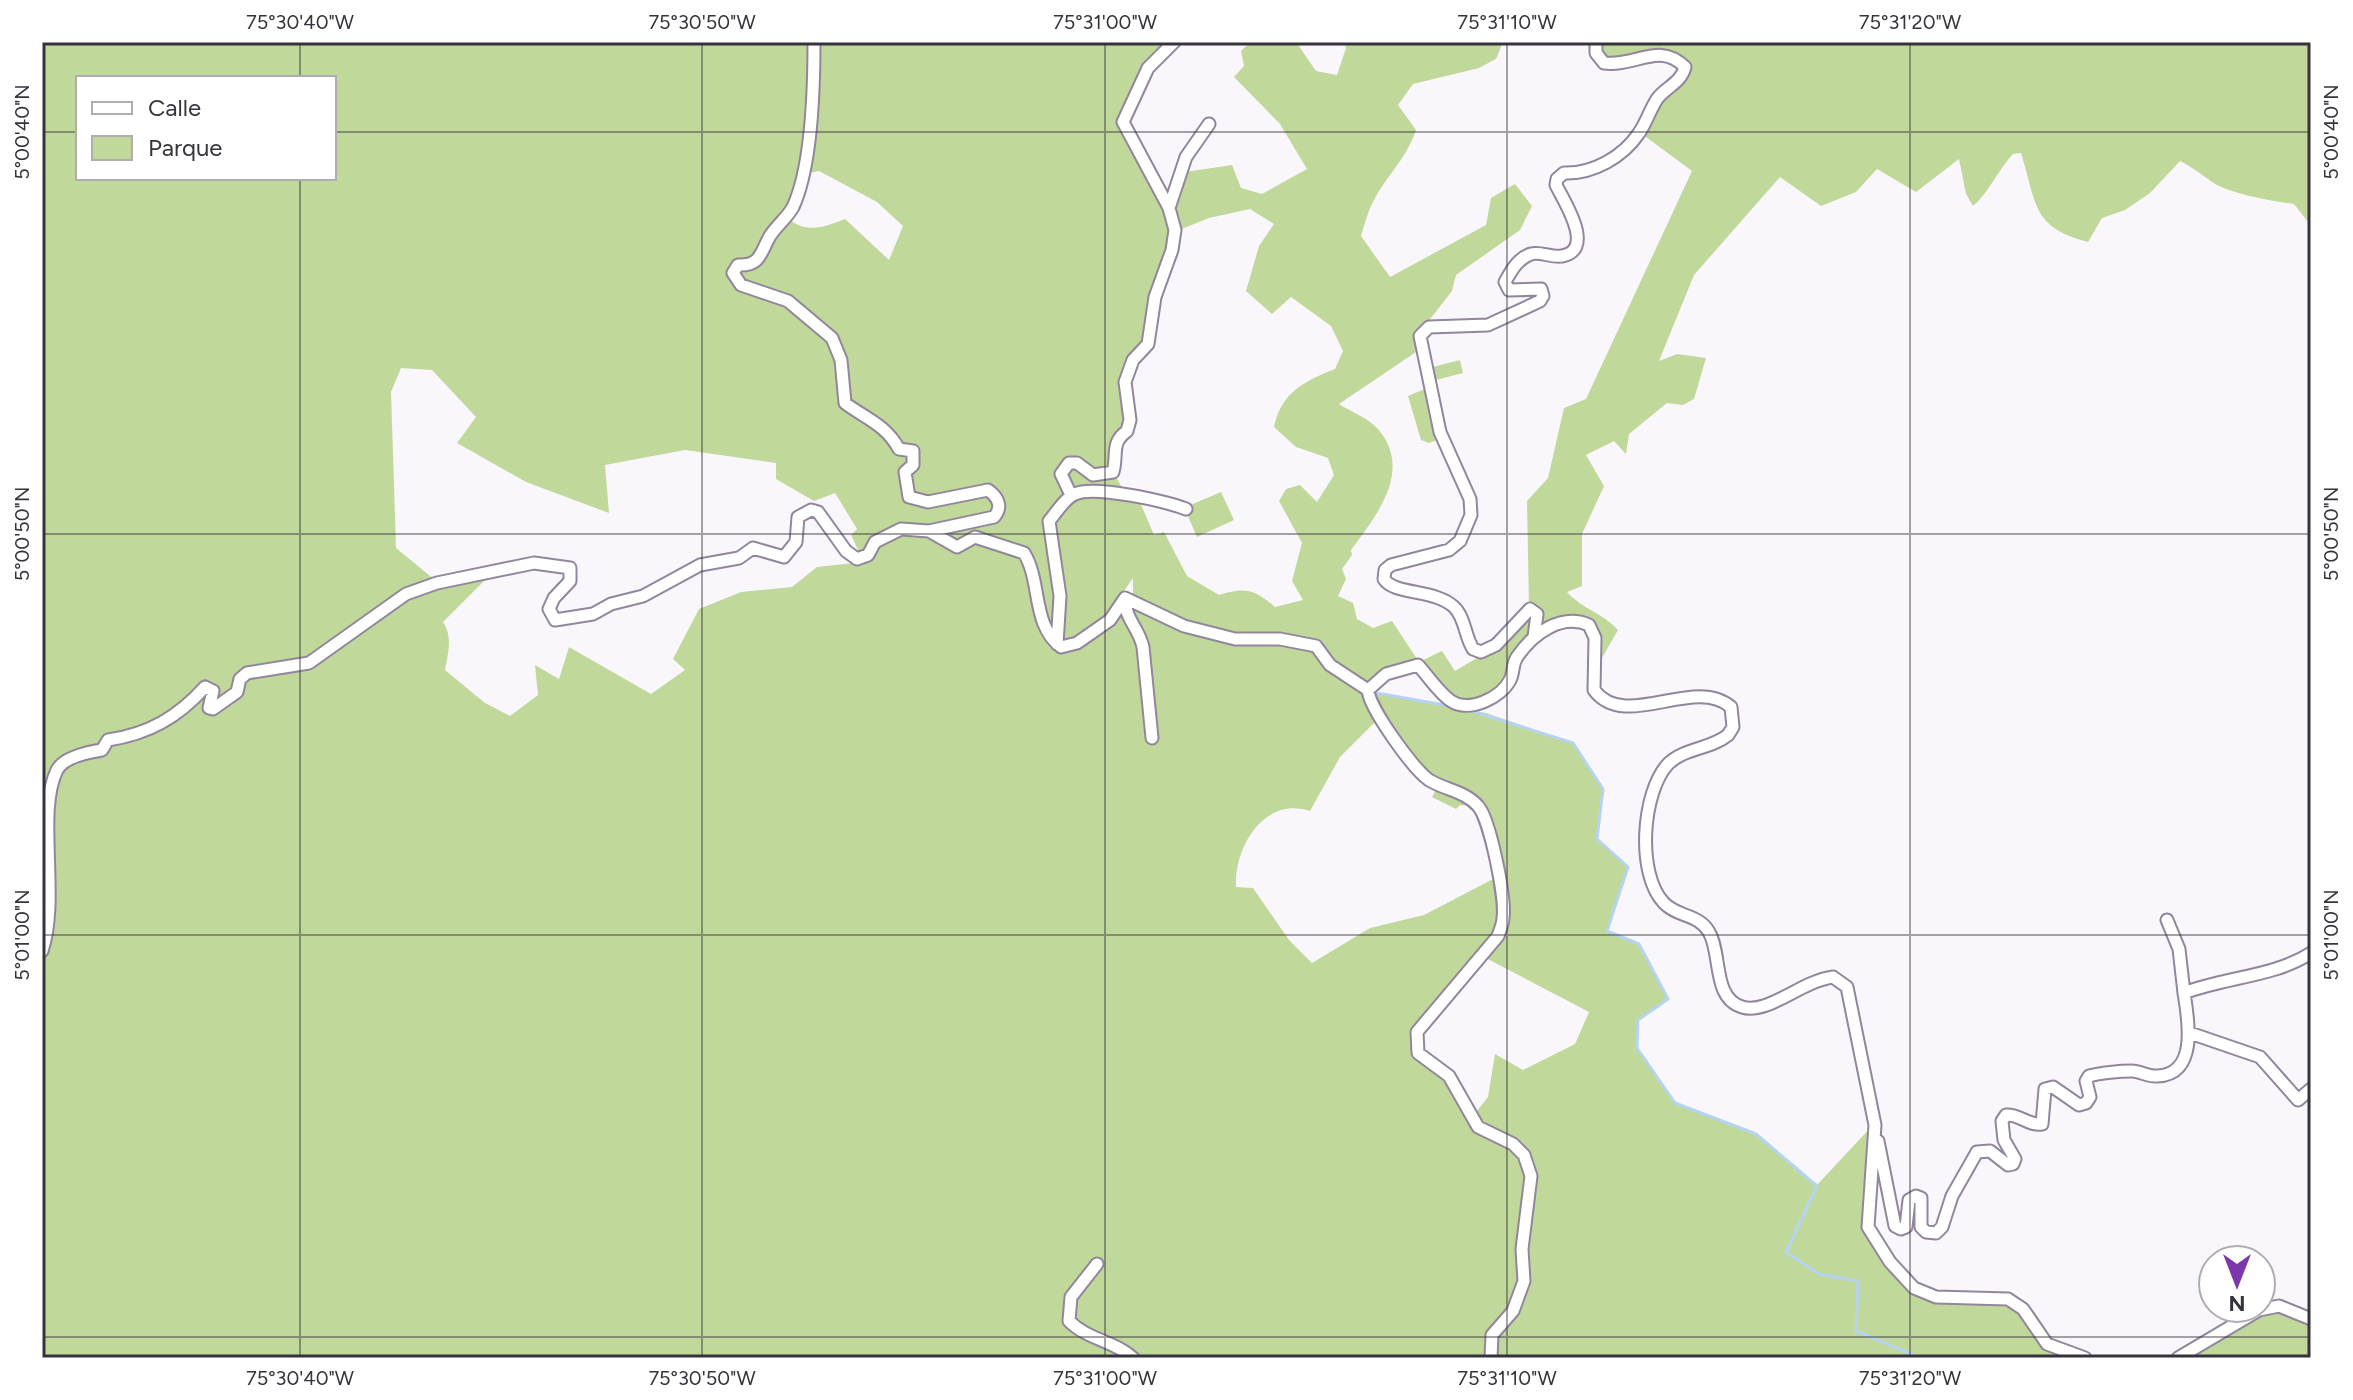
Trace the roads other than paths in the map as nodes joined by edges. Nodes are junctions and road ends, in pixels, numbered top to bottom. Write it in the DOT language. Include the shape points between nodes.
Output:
graph roads {
  1 [pos="814,42"];
  2 [pos="1174,42"];
  3 [pos="1596,42"];
  4 [pos="1209,124"];
  5 [pos="1169,208"];
  6 [pos="1071,495"];
  7 [pos="1186,509"];
  8 [pos="929,531"];
  9 [pos="1125,598"];
  10 [pos="1534,637"];
  11 [pos="1057,644"];
  12 [pos="1368,690"];
  13 [pos="1152,738"];
  14 [pos="2167,920"];
  15 [pos="42,951"];
  16 [pos="2311,953"];
  17 [pos="2184,993"];
  18 [pos="2190,1033"];
  19 [pos="2311,1089"];
  20 [pos="1875,1125"];
  21 [pos="1097,1264"];
  22 [pos="2311,1319"];
  23 [pos="1133,1358"];
  24 [pos="1491,1358"];
  25 [pos="2085,1358"];
  26 [pos="2178,1358"];
  1 -- 8 [label="street" via="813,112 794,205 760,259 738,265 733,273 741,285 788,301 832,338 841,360 845,403 878,422 899,449 913,451 913,465 905,472 909,497 928,502 988,490 998,499 994,517"];
  2 -- 5 [label="street" via="1148,68 1123,122"];
  3 -- 10 [label="street" via="1604,63 1628,63 1658,52 1676,57 1685,67 1683,77 1658,98 1626,148 1606,163 1557,179 1578,235 1576,246 1559,257 1532,253 1518,262 1505,282 1518,292 1541,289 1540,301 1488,325 1429,327 1420,336 1440,432 1470,499 1471,515 1460,541 1449,550 1391,565 1384,579 1396,589 1423,591 1455,608 1473,649 1481,652 1496,645 1530,609 1537,614"];
  4 -- 5 [label="street" via="1186,157"];
  5 -- 6 [label="street" via="1175,230 1172,250 1155,297 1148,344 1133,360 1125,382 1130,420 1114,447 1113,472 1102,477 1077,463 1063,467"];
  6 -- 7 [label="street" via="1085,491 1164,501"];
  6 -- 11 [label="street" via="1049,521 1060,596"];
  8 -- 11 [label="street" via="957,547 975,537 1024,553 1035,570 1043,627"];
  8 -- 15 [label="street" via="901,529 857,559 811,510 798,517 796,542 784,557 753,548 739,558 700,565 643,596 569,620 555,620 549,613 573,573 561,565 534,563 437,583 406,594 309,663 247,673 237,692 213,709 213,691 205,687 168,722 108,740 102,750 83,754 57,770 49,799 51,871"];
  9 -- 11 [label="street" via="1110,620 1087,637"];
  9 -- 12 [label="street" via="1184,626 1235,639 1316,646 1330,665"];
  9 -- 13 [label="street" via="1125,614 1143,647"];
  10 -- 12 [label="street" via="1515,659 1510,681 1487,700 1471,705 1452,702 1418,665 1386,674"];
  10 -- 20 [label="street" via="1561,621 1589,625 1595,638 1594,690 1608,704 1714,699 1731,707 1733,727 1728,735 1675,759 1661,776 1646,830 1649,875 1662,902 1706,927 1722,987 1740,1006 1771,1005 1815,979 1842,981"];
  12 -- 24 [label="street" via="1370,704 1387,730 1426,778 1480,807 1503,899 1498,936 1417,1032 1416,1044 1418,1053 1449,1076 1478,1127 1524,1155 1531,1176 1522,1249 1524,1281 1513,1311 1492,1335"];
  14 -- 17 [label="street" via="2179,949"];
  16 -- 17 [label="street"];
  17 -- 18 [label="street"];
  18 -- 19 [label="street" via="2260,1057 2298,1100"];
  18 -- 20 [label="street" via="2181,1063 2158,1077 2132,1071 2095,1074 2086,1081 2086,1103 2071,1101 2053,1087 2045,1089 2042,1124 2006,1115 2004,1140 2013,1164 1990,1151 1977,1152 1936,1233 1921,1227 1921,1198 1916,1196 1909,1200 1906,1227 1895,1226"];
  20 -- 25 [label="street" via="1868,1227 1890,1262 1914,1288 1936,1297 2008,1299 2023,1309 2047,1344"];
  21 -- 23 [label="street" via="1071,1297 1069,1321 1081,1333"];
  22 -- 26 [label="street" via="2279,1306 2259,1310"];
}
